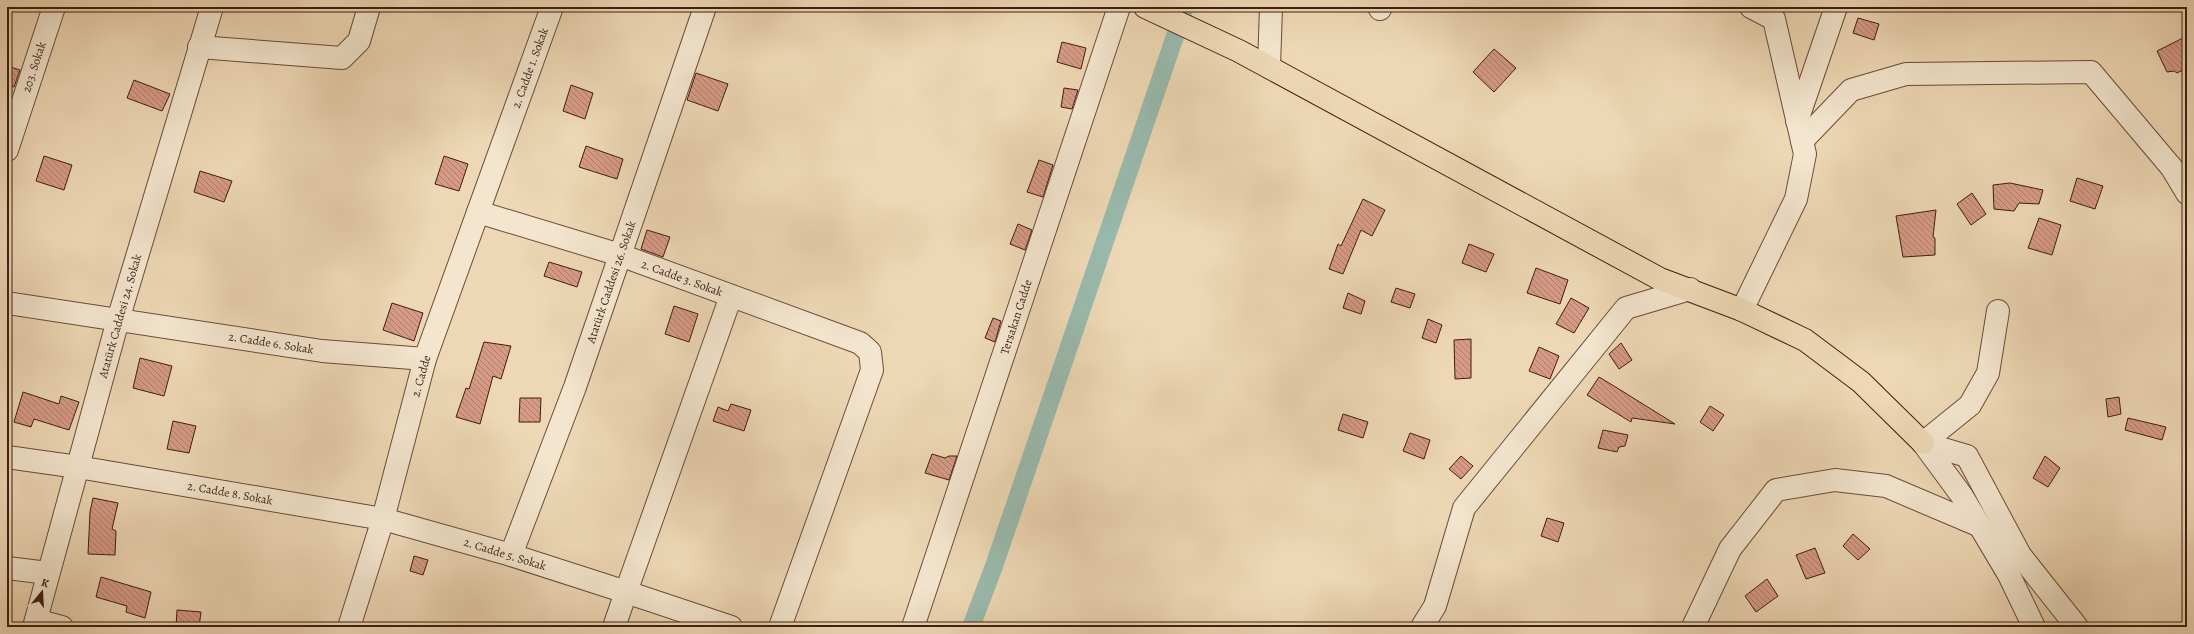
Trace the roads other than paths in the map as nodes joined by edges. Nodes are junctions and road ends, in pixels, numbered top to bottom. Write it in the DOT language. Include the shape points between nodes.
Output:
graph roads {
  1 [pos="54,7"];
  2 [pos="212,7"];
  3 [pos="369,7"];
  4 [pos="552,7"];
  5 [pos="705,7"];
  6 [pos="1119,7"];
  7 [pos="1145,7"];
  8 [pos="1271,7"];
  9 [pos="1751,7"];
  10 [pos="1836,7"];
  11 [pos="199,46"];
  12 [pos="1269,67"];
  13 [pos="508,130"];
  14 [pos="1800,131"];
  15 [pos="7,150"];
  16 [pos="2187,193"];
  17 [pos="478,212"];
  18 [pos="620,255"];
  19 [pos="1690,289"];
  20 [pos="731,296"];
  21 [pos="7,303"];
  22 [pos="1742,310"];
  23 [pos="1998,310"];
  24 [pos="118,320"];
  25 [pos="425,359"];
  26 [pos="1923,443"];
  27 [pos="7,457"];
  28 [pos="78,467"];
  29 [pos="383,519"];
  30 [pos="1980,526"];
  31 [pos="511,555"];
  32 [pos="7,568"];
  33 [pos="48,573"];
  34 [pos="626,592"];
  35 [pos="35,623"];
  36 [pos="62,627"];
  37 [pos="349,627"];
  38 [pos="614,627"];
  39 [pos="731,627"];
  40 [pos="780,627"];
  41 [pos="912,627"];
  42 [pos="1422,627"];
  43 [pos="1693,627"];
  44 [pos="2034,627"];
  45 [pos="2077,627"];
  1 -- 15 [label="street, 203. Sokak"];
  2 -- 11 [label="street, Atatürk Caddesi 24. Sokak"];
  3 -- 11 [label="street" via="358,41 342,58"];
  4 -- 13 [label="street, 2. Cadde 1. Sokak"];
  5 -- 18 [label="street, Atatürk Caddesi 26. Sokak"];
  6 -- 41 [label="street, Tersakan Cadde"];
  7 -- 12 [label="main road"];
  8 -- 12 [label="street"];
  9 -- 14 [label="street" via="1774,19"];
  10 -- 14 [label="street"];
  11 -- 24 [label="street, Atatürk Caddesi 24. Sokak"];
  12 -- 19 [label="main road" via="1660,279"];
  13 -- 17 [label="street, 2. Cadde"];
  14 -- 16 [label="street" via="1851,90 1906,74 2091,72 2172,168"];
  14 -- 22 [label="street" via="1805,154 1796,199"];
  17 -- 18 [label="street, 2. Cadde 3. Sokak"];
  17 -- 25 [label="street, 2. Cadde"];
  18 -- 20 [label="street, 2. Cadde 3. Sokak"];
  18 -- 31 [label="street, Atatürk Caddesi 26. Sokak" via="575,387"];
  19 -- 22 [label="main road"];
  19 -- 42 [label="street" via="1626,308 1464,508 1435,606"];
  20 -- 34 [label="street"];
  20 -- 40 [label="street, 2. Cadde 3. Sokak" via="860,343 870,352 872,370"];
  21 -- 24 [label="street, 2. Cadde 6. Sokak"];
  22 -- 26 [label="main road" via="1805,340 1855,377"];
  23 -- 26 [label="street" via="1988,373 1970,405"];
  24 -- 25 [label="street, 2. Cadde 6. Sokak" via="322,351"];
  24 -- 28 [label="street, Atatürk Caddesi 24. Sokak"];
  25 -- 29 [label="street, 2. Cadde"];
  26 -- 30 [label="street" via="1962,496"];
  26 -- 45 [label="street" via="1967,456 2020,555"];
  27 -- 28 [label="street, 2. Cadde 8. Sokak"];
  28 -- 29 [label="street, 2. Cadde 8. Sokak"];
  28 -- 33 [label="street, Atatürk Caddesi 24. Sokak"];
  29 -- 31 [label="street, 2. Cadde 5. Sokak"];
  29 -- 37 [label="street, 2. Cadde"];
  30 -- 43 [label="street" via="1886,486 1835,480 1776,490 1730,549"];
  30 -- 44 [label="street" via="2009,575"];
  31 -- 34 [label="street, 2. Cadde 5. Sokak"];
  32 -- 33 [label="street"];
  33 -- 35 [label="street, Atatürk Caddesi 24. Sokak"];
  34 -- 38 [label="street"];
  34 -- 39 [label="street, 2. Cadde 5. Sokak"];
  35 -- 36 [label="street"];
}
